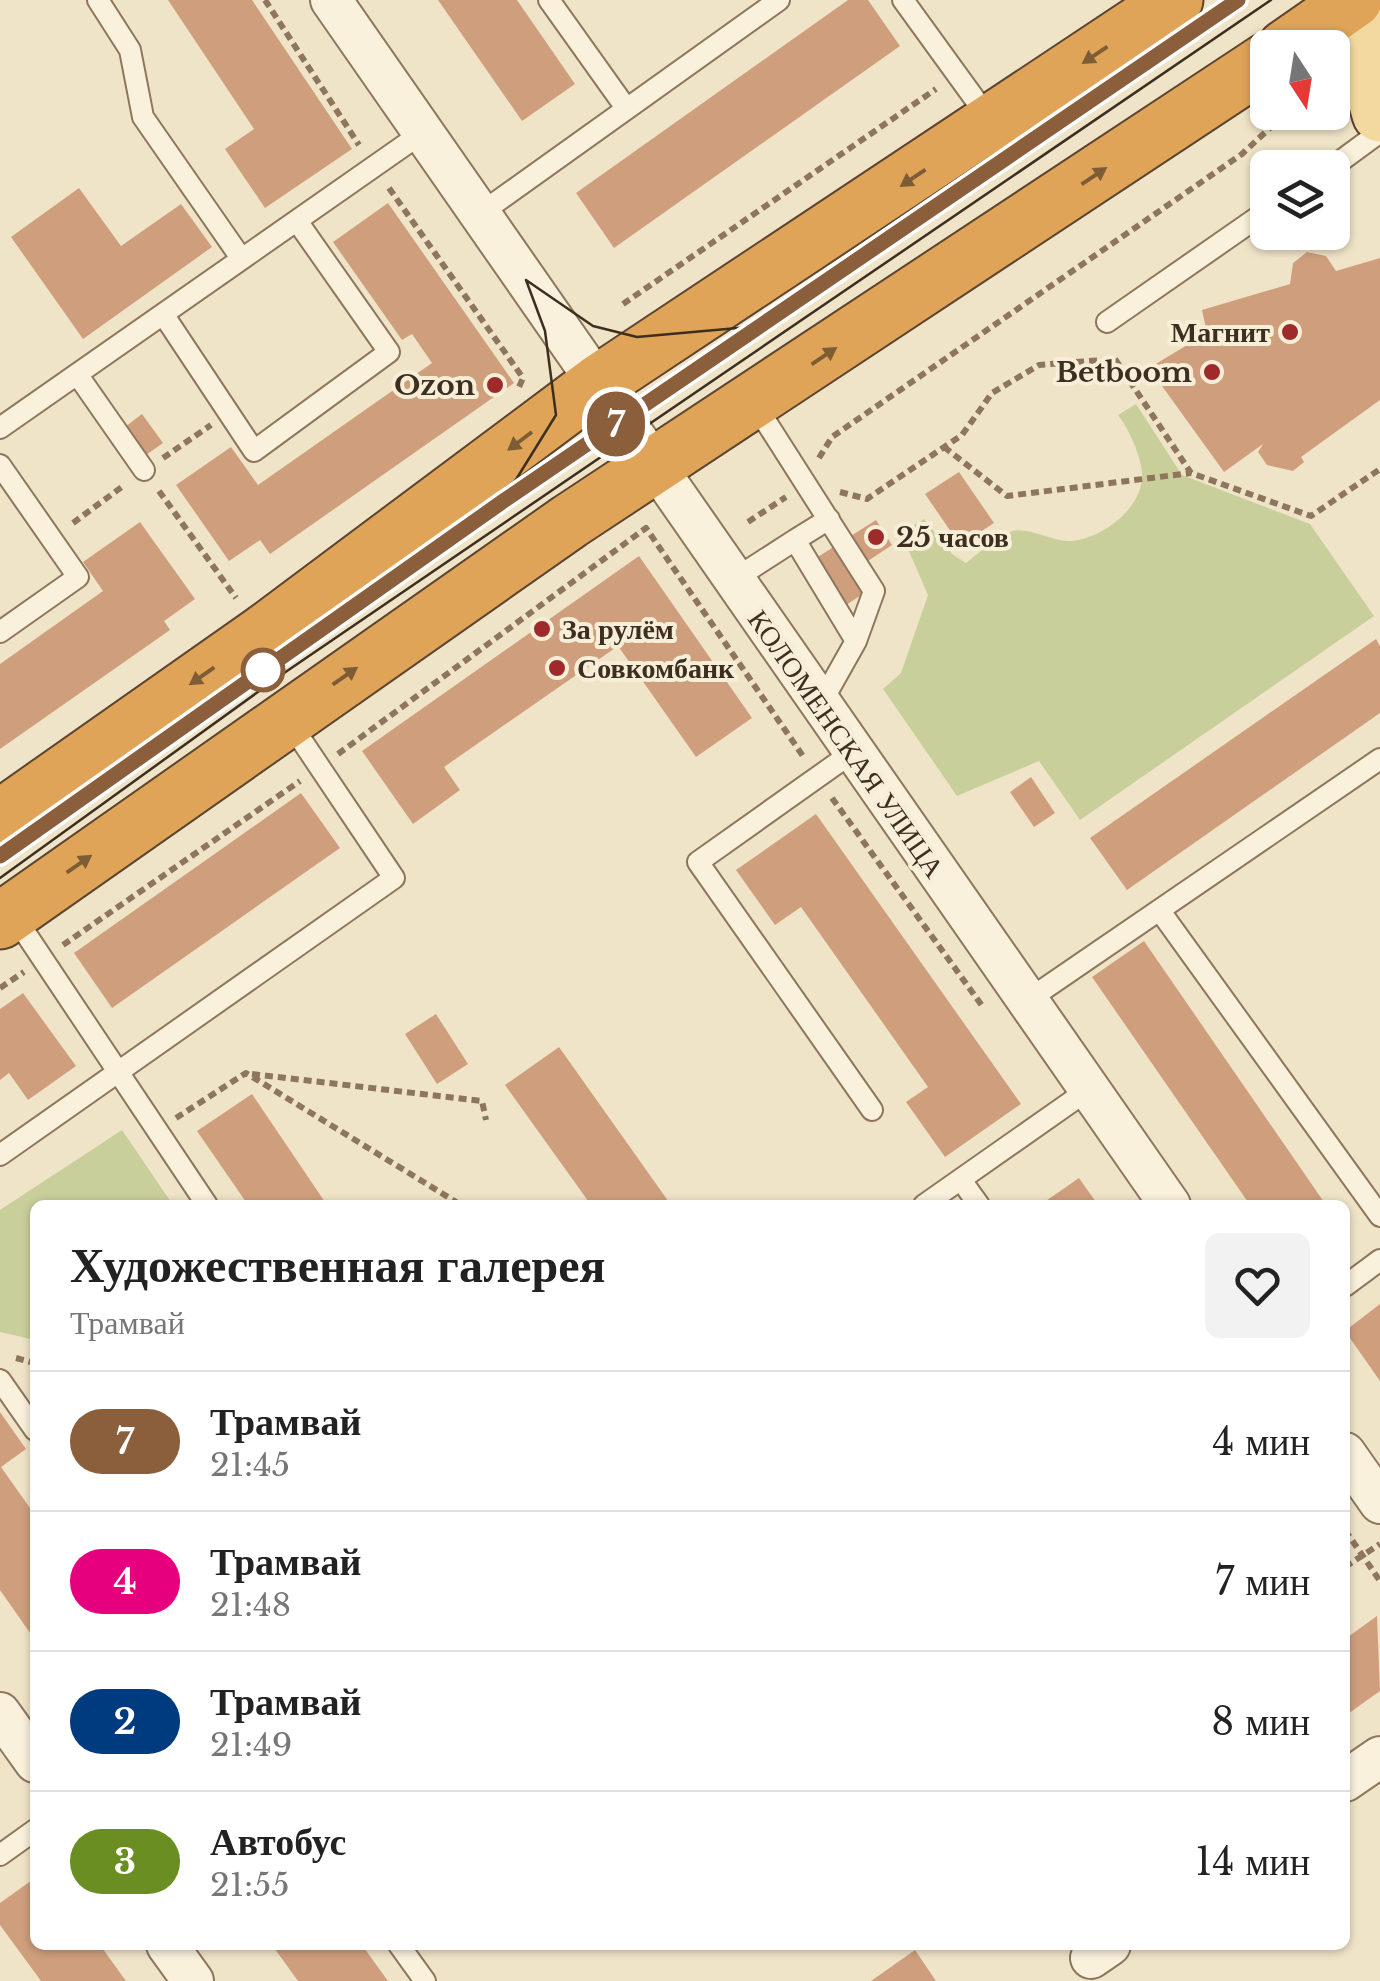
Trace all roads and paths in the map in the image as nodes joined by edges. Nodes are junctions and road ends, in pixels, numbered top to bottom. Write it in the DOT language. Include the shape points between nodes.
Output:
graph roads {
  1 [pos="98,0"];
  2 [pos="331,0"];
  3 [pos="549,0"];
  4 [pos="779,0"];
  5 [pos="903,0"];
  6 [pos="1175,0"];
  7 [pos="1354,0"];
  8 [pos="1368,0"];
  9 [pos="1311,30"];
  10 [pos="957,74"];
  11 [pos="1250,77"];
  12 [pos="1350,102"];
  13 [pos="626,108"];
  14 [pos="1380,114"];
  15 [pos="994,124"];
  16 [pos="1380,128"];
  17 [pos="1267,130"];
  18 [pos="422,133"];
  19 [pos="1350,152"];
  20 [pos="481,212"];
  21 [pos="296,221"];
  22 [pos="1250,223"];
  23 [pos="241,258"];
  24 [pos="624,304"];
  25 [pos="164,314"];
  26 [pos="1108,322"];
  27 [pos="77,374"];
  28 [pos="598,383"];
  29 [pos="754,403"];
  30 [pos="228,414"];
  31 [pos="0,428"];
  32 [pos="944,447"];
  33 [pos="0,465"];
  34 [pos="655,468"];
  35 [pos="1380,468"];
  36 [pos="144,470"];
  37 [pos="1192,474"];
  38 [pos="805,484"];
  39 [pos="829,520"];
  40 [pos="748,522"];
  41 [pos="50,539"];
  42 [pos="795,540"];
  43 [pos="599,560"];
  44 [pos="733,580"];
  45 [pos="237,599"];
  46 [pos="0,632"];
  47 [pos="856,640"];
  48 [pos="820,705"];
  49 [pos="286,716"];
  50 [pos="853,752"];
  51 [pos="1380,759"];
  52 [pos="817,777"];
  53 [pos="0,818"];
  54 [pos="1160,911"];
  55 [pos="6,916"];
  56 [pos="1007,1009"];
  57 [pos="119,1073"];
  58 [pos="246,1073"];
  59 [pos="1088,1090"];
  60 [pos="872,1110"];
  61 [pos="486,1120"];
  62 [pos="158,1130"];
  63 [pos="0,1154"];
  64 [pos="961,1180"];
  65 [pos="204,1200"];
  66 [pos="454,1200"];
  67 [pos="931,1200"];
  68 [pos="975,1200"];
  69 [pos="1166,1200"];
  70 [pos="1380,1216"];
  71 [pos="1380,1260"];
  72 [pos="1350,1282"];
  73 [pos="0,1380"];
  74 [pos="30,1423"];
  75 [pos="1350,1461"];
  76 [pos="1380,1503"];
  77 [pos="1350,1538"];
  78 [pos="1380,1544"];
  79 [pos="1362,1556"];
  80 [pos="1350,1564"];
  81 [pos="1380,1581"];
  82 [pos="0,1713"];
  83 [pos="30,1755"];
  84 [pos="1380,1757"];
  85 [pos="1350,1778"];
  86 [pos="30,1834"];
  87 [pos="0,1855"];
  88 [pos="171,1950"];
  89 [pos="402,1950"];
  90 [pos="193,1981"];
  91 [pos="424,1981"];
  1 -- 23 [label="lane" via="130,50 144,116"];
  2 -- 18 [label="street, КОЛОМЕНСКАЯ УЛИЦА"];
  3 -- 13 [label="lane"];
  4 -- 13 [label="lane"];
  5 -- 10 [label="lane"];
  6 -- 15 [label="highway, one-way"];
  7 -- 9 [label="highway"];
  8 -- 14 [label="main road" via="1363,55"];
  10 -- 15 [label="lane"];
  10 -- 24 [label="path"];
  29 -- 11 [label="highway, one-way"];
  12 -- 16 [label="main road"];
  13 -- 20 [label="lane"];
  15 -- 28 [label="highway, one-way"];
  16 -- 19 [label="lane"];
  17 -- 38 [label="path" via="1242,154 832,437"];
  18 -- 20 [label="street, КОЛОМЕНСКАЯ УЛИЦА"];
  18 -- 21 [label="lane"];
  20 -- 28 [label="street, КОЛОМЕНСКАЯ УЛИЦА"];
  21 -- 23 [label="lane"];
  21 -- 30 [label="lane" via="389,352 254,451"];
  22 -- 26 [label="lane"];
  23 -- 25 [label="lane"];
  25 -- 27 [label="lane"];
  25 -- 30 [label="lane"];
  27 -- 31 [label="lane"];
  27 -- 36 [label="lane"];
  28 -- 34 [label="street, КОЛОМЕНСКАЯ УЛИЦА"];
  28 -- 53 [label="highway, one-way" via="262,634"];
  29 -- 34 [label="highway"];
  29 -- 38 [label="lane"];
  30 -- 36 [label="path"];
  32 -- 37 [label="path" via="1007,496"];
  32 -- 37 [label="path" via="962,435 992,393 1039,365 1115,359"];
  32 -- 38 [label="path" via="867,498"];
  33 -- 41 [label="lane"];
  34 -- 44 [label="street, КОЛОМЕНСКАЯ УЛИЦА"];
  49 -- 34 [label="highway, one-way"];
  35 -- 37 [label="path" via="1311,516"];
  36 -- 41 [label="path"];
  36 -- 45 [label="path"];
  38 -- 39 [label="lane"];
  38 -- 40 [label="path"];
  39 -- 42 [label="lane"];
  39 -- 47 [label="lane" via="874,591"];
  41 -- 46 [label="lane" via="78,578"];
  42 -- 44 [label="lane"];
  42 -- 47 [label="lane"];
  43 -- 52 [label="path" via="646,528"];
  44 -- 48 [label="street, КОЛОМЕНСКАЯ УЛИЦА"];
  47 -- 48 [label="lane"];
  48 -- 50 [label="street, КОЛОМЕНСКАЯ УЛИЦА"];
  55 -- 49 [label="highway, one-way"];
  49 -- 57 [label="lane" via="394,878"];
  50 -- 52 [label="lane"];
  50 -- 56 [label="street, КОЛОМЕНСКАЯ УЛИЦА"];
  51 -- 54 [label="lane"];
  52 -- 56 [label="path"];
  52 -- 60 [label="lane" via="698,862"];
  54 -- 56 [label="lane"];
  54 -- 70 [label="lane"];
  55 -- 57 [label="lane"];
  56 -- 59 [label="street, КОЛОМЕНСКАЯ УЛИЦА"];
  57 -- 62 [label="lane"];
  57 -- 63 [label="lane"];
  58 -- 61 [label="path" via="482,1102"];
  58 -- 62 [label="path"];
  58 -- 66 [label="path"];
  59 -- 64 [label="lane"];
  59 -- 69 [label="street, КОЛОМЕНСКАЯ УЛИЦА"];
  62 -- 65 [label="lane"];
  64 -- 67 [label="lane"];
  64 -- 68 [label="lane"];
  71 -- 72 [label="lane"];
  73 -- 74 [label="lane"];
  75 -- 76 [label="street"];
  77 -- 79 [label="path"];
  78 -- 79 [label="path"];
  79 -- 80 [label="path"];
  79 -- 81 [label="path"];
  82 -- 83 [label="street"];
  84 -- 85 [label="street"];
  86 -- 87 [label="lane"];
  88 -- 90 [label="street"];
  89 -- 91 [label="lane"];
}
